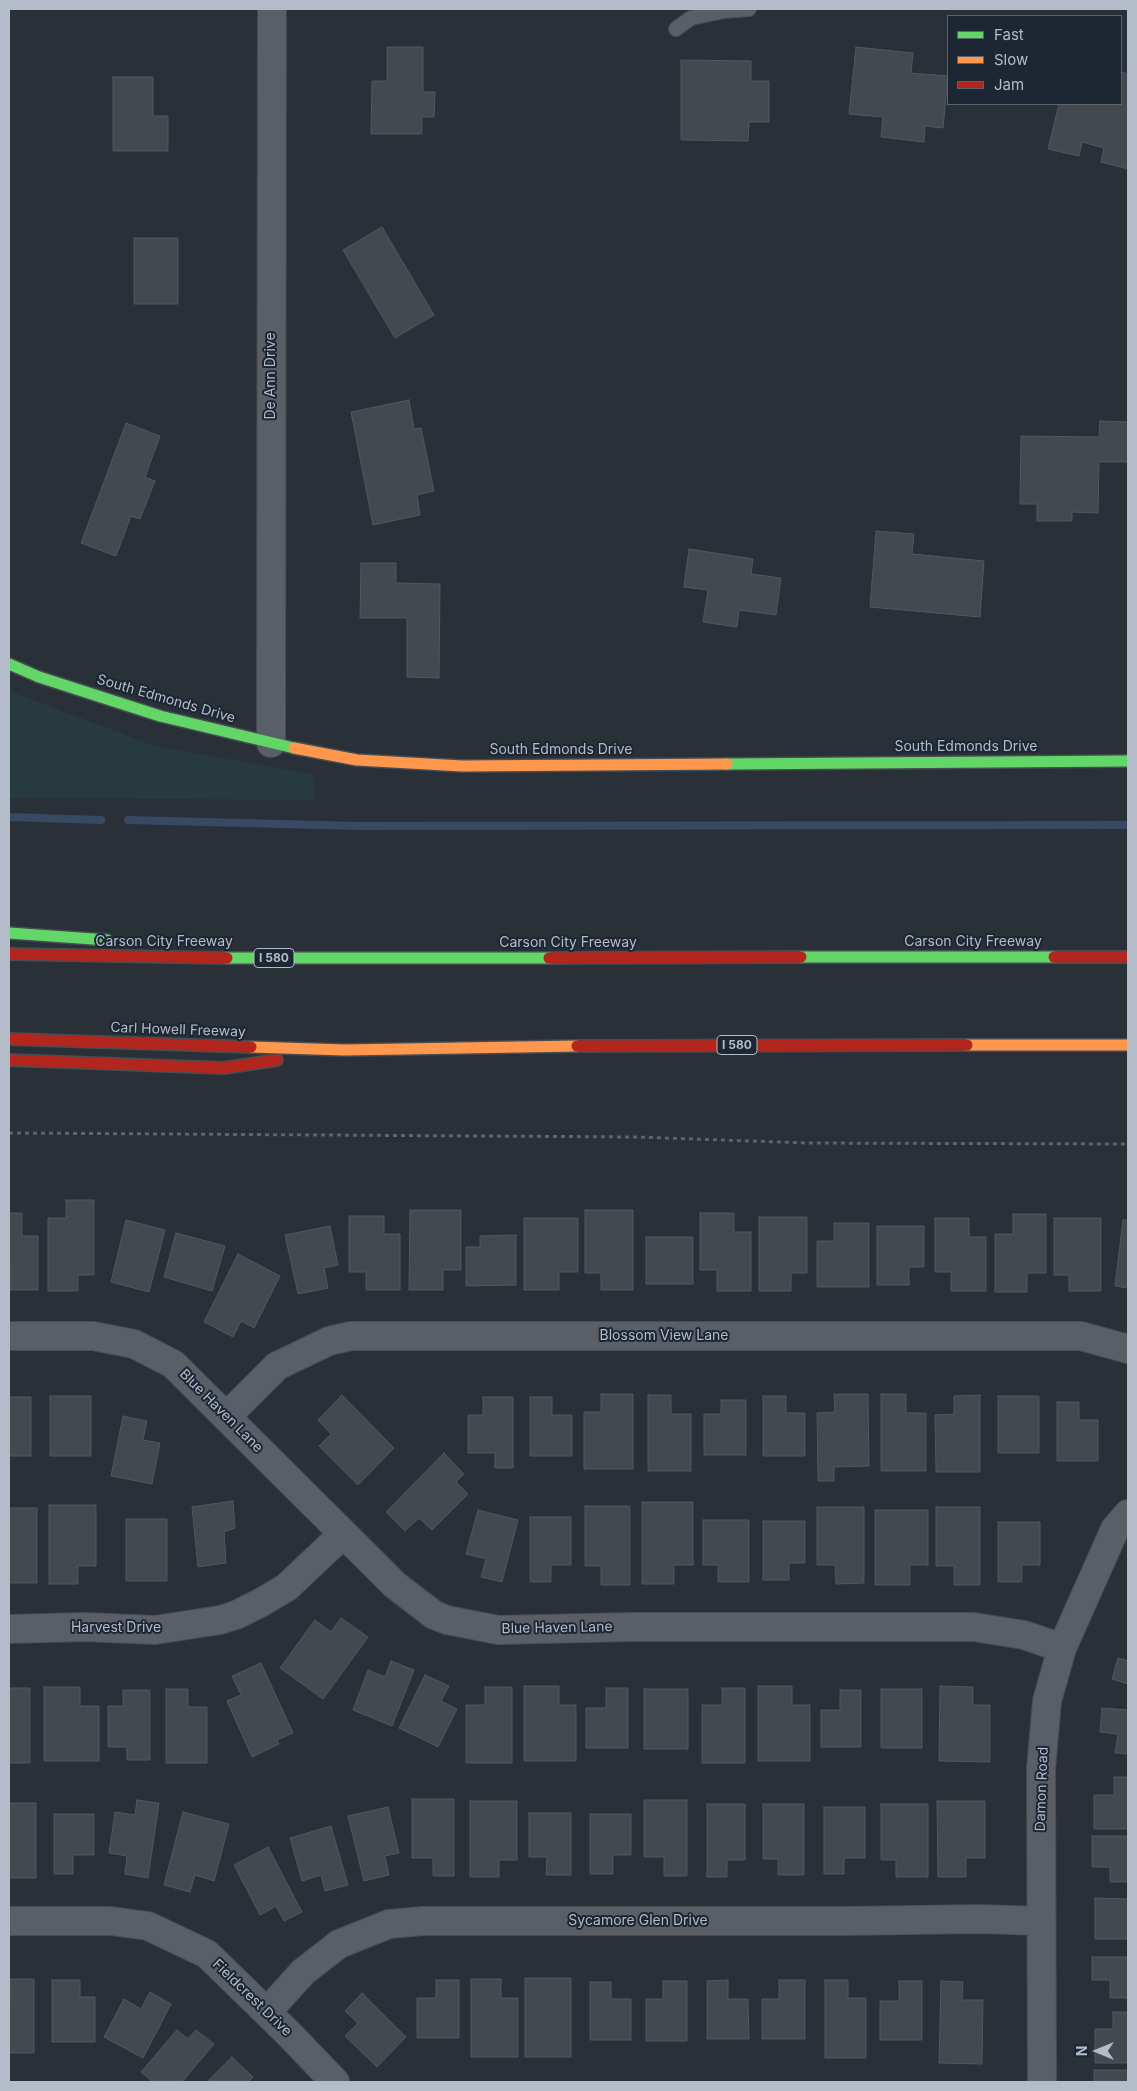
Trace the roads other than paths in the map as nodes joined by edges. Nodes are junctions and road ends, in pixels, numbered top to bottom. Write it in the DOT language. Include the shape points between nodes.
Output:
graph roads {
  1 [pos="272,9"];
  2 [pos="749,9"];
  3 [pos="676,30"];
  4 [pos="9,664"];
  5 [pos="271,743"];
  6 [pos="1128,761"];
  7 [pos="9,934"];
  8 [pos="115,940"];
  9 [pos="224,946"];
  10 [pos="9,954"];
  11 [pos="1128,957"];
  12 [pos="538,958"];
  13 [pos="9,1040"];
  14 [pos="1128,1045"];
  15 [pos="345,1050"];
  16 [pos="9,1060"];
  17 [pos="9,1336"];
  18 [pos="1128,1349"];
  19 [pos="226,1417"];
  20 [pos="1128,1514"];
  21 [pos="343,1534"];
  22 [pos="9,1629"];
  23 [pos="1062,1648"];
  24 [pos="9,1921"];
  25 [pos="1041,1921"];
  26 [pos="267,2012"];
  27 [pos="335,2082"];
  28 [pos="1042,2082"];
  1 -- 5 [label="street, De Ann Drive"];
  2 -- 3 [label="lane" via="691,18"];
  4 -- 5 [label="main road, South Edmonds Drive" via="160,716"];
  5 -- 6 [label="main road, South Edmonds Drive" via="357,760 462,766"];
  7 -- 8 [label="main road"];
  9 -- 12 [label="main road"];
  10 -- 12 [label="main road, Carson City Freeway / I 580" via="158,958"];
  11 -- 12 [label="main road, Carson City Freeway / I 580"];
  13 -- 15 [label="main road, Carl Howell Freeway / I 580"];
  14 -- 15 [label="main road, I 580" via="621,1045"];
  15 -- 16 [label="main road" via="224,1068"];
  17 -- 19 [label="street, Blue Haven Lane" via="93,1336 134,1344 173,1364"];
  18 -- 19 [label="street, Blossom View Lane" via="1081,1336 351,1336 329,1341 277,1366"];
  19 -- 21 [label="street, Blue Haven Lane"];
  20 -- 23 [label="street, Damon Road" via="1116,1529"];
  21 -- 22 [label="street, Harvest Drive" via="287,1587 236,1615 220,1620 155,1630 85,1627"];
  21 -- 23 [label="street, Blue Haven Lane" via="395,1584 434,1615 498,1630 974,1627 1024,1635"];
  23 -- 25 [label="street, Damon Road" via="1047,1701 1041,1769"];
  24 -- 26 [label="street, Fieldcrest Drive" via="111,1921 148,1926 207,1954"];
  25 -- 26 [label="street, Sycamore Glen Drive" via="423,1921 389,1924 339,1944 303,1972"];
  25 -- 28 [label="street, Damon Road"];
  26 -- 27 [label="street, Fieldcrest Drive"];
}
